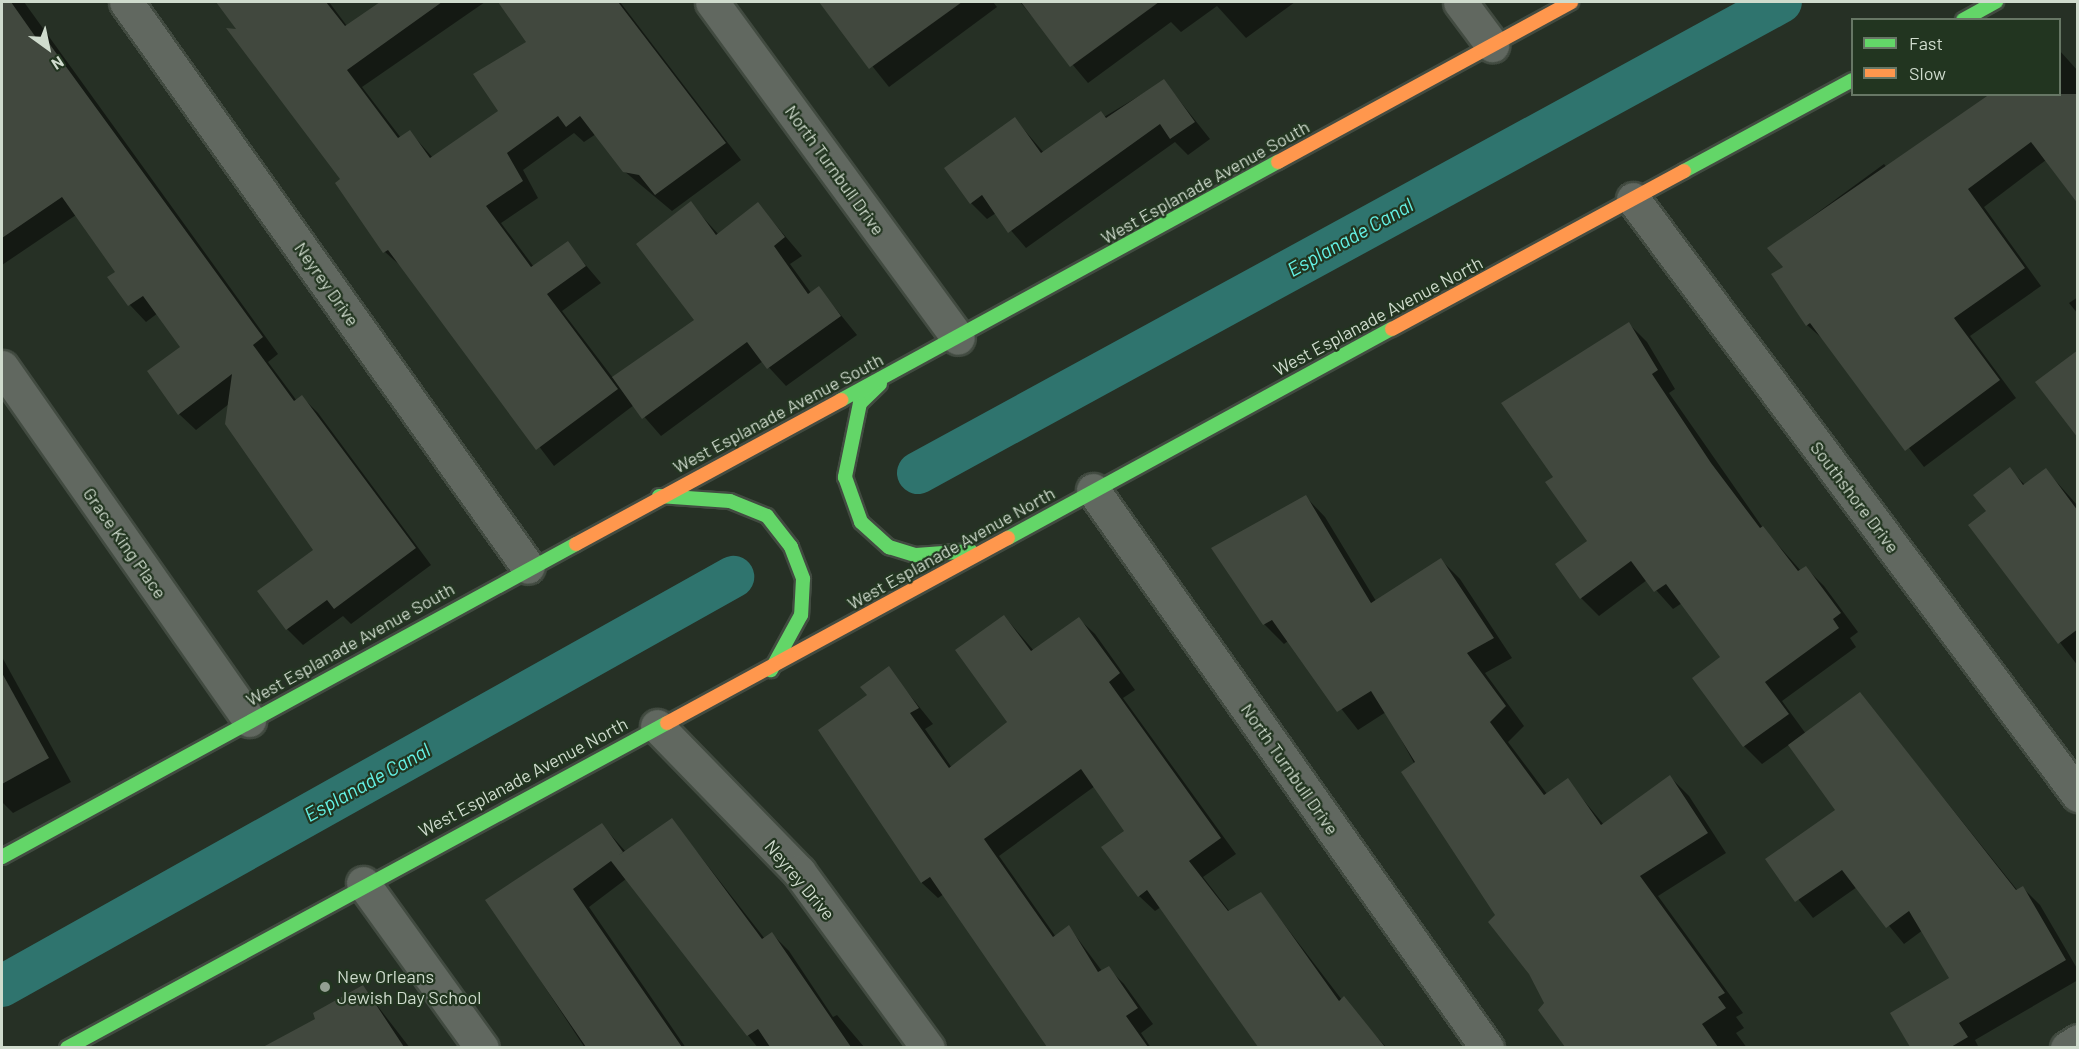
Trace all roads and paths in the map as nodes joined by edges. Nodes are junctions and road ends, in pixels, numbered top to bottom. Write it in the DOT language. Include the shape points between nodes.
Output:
graph roads {
  1 [pos="126,2"];
  2 [pos="712,2"];
  3 [pos="1460,2"];
  4 [pos="1571,2"];
  5 [pos="1996,2"];
  6 [pos="1967,18"];
  7 [pos="1492,45"];
  8 [pos="1851,81"];
  9 [pos="1633,199"];
  10 [pos="958,338"];
  11 [pos="2,367"];
  12 [pos="893,373"];
  13 [pos="1093,490"];
  14 [pos="659,496"];
  15 [pos="981,550"];
  16 [pos="528,567"];
  17 [pos="771,670"];
  18 [pos="249,720"];
  19 [pos="657,726"];
  20 [pos="2078,795"];
  21 [pos="2,857"];
  22 [pos="363,883"];
  23 [pos="2078,1041"];
  24 [pos="67,1047"];
  25 [pos="482,1047"];
  26 [pos="928,1047"];
  27 [pos="1487,1047"];
  28 [pos="2067,1047"];
  1 -- 16 [label="street, Neyrey Drive"];
  2 -- 10 [label="street, North Turnbull Drive"];
  3 -- 7 [label="street"];
  4 -- 7 [label="main road, West Esplanade Avenue South"];
  5 -- 6 [label="main road"];
  7 -- 10 [label="main road, West Esplanade Avenue South"];
  8 -- 9 [label="main road, West Esplanade Avenue North"];
  9 -- 13 [label="main road, West Esplanade Avenue North"];
  9 -- 20 [label="street, Southshore Drive"];
  10 -- 12 [label="main road, West Esplanade Avenue South"];
  11 -- 18 [label="street, Grace King Place"];
  12 -- 14 [label="main road, West Esplanade Avenue South"];
  12 -- 15 [label="main road" via="860,403 851,440 844,477 861,522 889,546 916,555"];
  13 -- 15 [label="main road, West Esplanade Avenue North"];
  13 -- 27 [label="street, North Turnbull Drive"];
  14 -- 16 [label="main road, West Esplanade Avenue South"];
  14 -- 17 [label="main road" via="730,501 767,516 791,547 803,579 801,615"];
  15 -- 17 [label="main road, West Esplanade Avenue North"];
  16 -- 18 [label="main road, West Esplanade Avenue South"];
  17 -- 19 [label="main road, West Esplanade Avenue North"];
  18 -- 21 [label="main road, West Esplanade Avenue South"];
  19 -- 22 [label="main road, West Esplanade Avenue North"];
  19 -- 26 [label="street, Neyrey Drive" via="799,872"];
  22 -- 24 [label="main road, West Esplanade Avenue North"];
  22 -- 25 [label="street"];
  23 -- 28 [label="street"];
}
